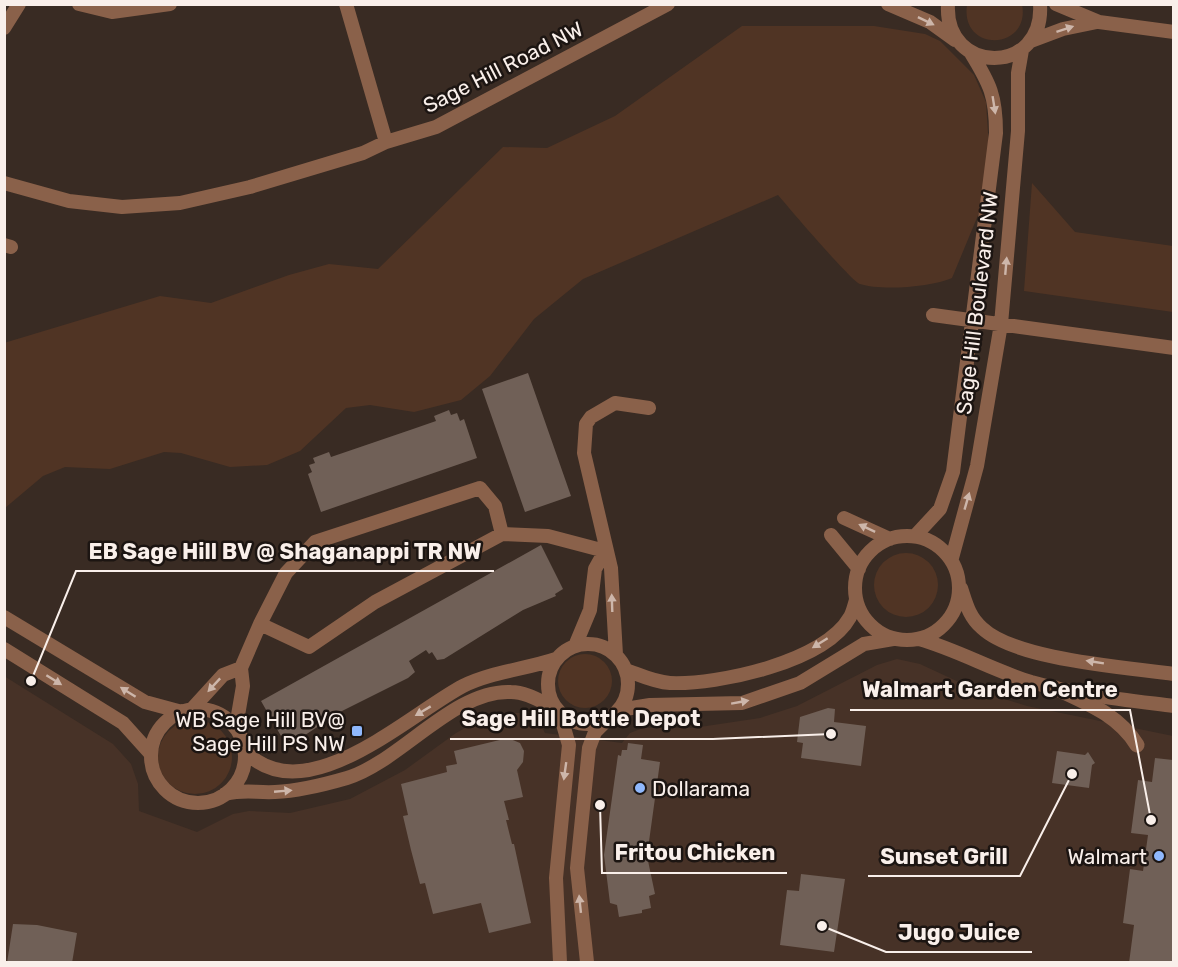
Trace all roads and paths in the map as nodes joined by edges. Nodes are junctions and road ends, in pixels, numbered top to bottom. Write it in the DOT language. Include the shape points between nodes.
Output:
graph roads {
  1 [pos="19,4"];
  2 [pos="79,4"];
  3 [pos="170,4"];
  4 [pos="346,4"];
  5 [pos="668,4"];
  6 [pos="888,4"];
  7 [pos="948,4"];
  8 [pos="1040,4"];
  9 [pos="1056,4"];
  10 [pos="644,9"];
  11 [pos="1099,22"];
  12 [pos="4,28"];
  13 [pos="1173,32"];
  14 [pos="960,44"];
  15 [pos="1026,46"];
  16 [pos="971,53"];
  17 [pos="386,142"];
  18 [pos="4,183"];
  19 [pos="933,315"];
  20 [pos="973,321"];
  21 [pos="1001,324"];
  22 [pos="1173,348"];
  23 [pos="650,408"];
  24 [pos="844,518"];
  25 [pos="502,534"];
  26 [pos="831,536"];
  27 [pos="915,536"];
  28 [pos="890,539"];
  29 [pos="605,551"];
  30 [pos="952,558"];
  31 [pos="859,569"];
  32 [pos="960,583"];
  33 [pos="856,600"];
  34 [pos="4,617"];
  35 [pos="260,624"];
  36 [pos="895,639"];
  37 [pos="919,639"];
  38 [pos="575,646"];
  39 [pos="4,649"];
  40 [pos="615,655"];
  41 [pos="556,659"];
  42 [pos="241,668"];
  43 [pos="626,670"];
  44 [pos="1173,674"];
  45 [pos="1053,687"];
  46 [pos="1173,706"];
  47 [pos="187,710"];
  48 [pos="557,710"];
  49 [pos="619,710"];
  50 [pos="607,720"];
  51 [pos="236,727"];
  52 [pos="1137,745"];
  53 [pos="244,750"];
  54 [pos="150,753"];
  55 [pos="225,794"];
  56 [pos="560,963"];
  57 [pos="586,963"];
  1 -- 12 [label="street"];
  2 -- 3 [label="street" via="112,12"];
  4 -- 17 [label="street"];
  5 -- 10 [label="street, Sage Hill Road NW"];
  6 -- 14 [label="street, one-way" via="930,22"];
  7 -- 14 [label="street" via="948,19"];
  8 -- 15 [label="street, Sage Hill Boulevard NW" via="1038,29"];
  9 -- 11 [label="street"];
  10 -- 17 [label="street, Sage Hill Road NW" via="436,128"];
  11 -- 13 [label="street"];
  15 -- 11 [label="street, one-way" via="1070,27"];
  14 -- 16 [label="street"];
  15 -- 16 [label="street" via="997,59"];
  21 -- 15 [label="street, Sage Hill Boulevard NW, one-way" via="1018,131 1018,74"];
  16 -- 20 [label="street, Sage Hill Boulevard NW, one-way" via="996,103 996,133"];
  17 -- 18 [label="street, Sage Hill Road NW" via="290,176 180,203 99,206"];
  19 -- 20 [label="street"];
  20 -- 21 [label="street"];
  20 -- 27 [label="street, Sage Hill Boulevard NW" via="953,472 940,509"];
  21 -- 22 [label="street"];
  30 -- 21 [label="street, Sage Hill Boulevard NW, one-way" via="977,466"];
  23 -- 29 [label="street" via="615,403 586,424 584,453"];
  28 -- 24 [label="street, one-way"];
  25 -- 29 [label="street" via="548,536"];
  25 -- 35 [label="street" via="375,602 309,647"];
  25 -- 35 [label="street" via="495,506 480,488 315,542 286,573"];
  26 -- 31 [label="street"];
  27 -- 28 [label="street"];
  27 -- 30 [label="street" via="936,544"];
  28 -- 31 [label="street" via="871,551"];
  29 -- 38 [label="street" via="595,569 590,610"];
  40 -- 29 [label="street, one-way" via="611,568"];
  30 -- 32 [label="street"];
  31 -- 33 [label="street"];
  32 -- 37 [label="street" via="954,612 939,629"];
  44 -- 32 [label="street, one-way" via="1042,654 997,640 969,612"];
  33 -- 36 [label="street" via="870,625"];
  33 -- 43 [label="street, one-way" via="850,619 829,638 794,660 737,678 670,683"];
  47 -- 34 [label="street, one-way" via="145,702"];
  35 -- 42 [label="street"];
  36 -- 37 [label="street"];
  49 -- 36 [label="street, one-way" via="650,705 742,703 800,684 864,644"];
  37 -- 45 [label="street" via="948,647 988,668"];
  38 -- 40 [label="street" via="597,645"];
  38 -- 41 [label="street"];
  39 -- 54 [label="street, one-way" via="123,723"];
  40 -- 43 [label="street"];
  41 -- 48 [label="street" via="547,683"];
  41 -- 53 [label="street, one-way" via="464,685 361,752 309,770 276,771 254,761"];
  42 -- 47 [label="street, one-way" via="223,675"];
  42 -- 51 [label="street" via="243,686"];
  43 -- 49 [label="street" via="628,691"];
  45 -- 46 [label="street"];
  45 -- 52 [label="street" via="1105,712 1128,731"];
  47 -- 51 [label="street" via="208,709"];
  47 -- 54 [label="street" via="163,723"];
  48 -- 50 [label="street" via="568,720 588,725"];
  55 -- 48 [label="street, one-way" via="246,789 306,789 350,777 377,764 451,713 503,692 528,695"];
  48 -- 56 [label="street, one-way" via="569,745 556,878"];
  49 -- 50 [label="street"];
  57 -- 50 [label="street, one-way" via="577,868 589,748 595,732"];
  51 -- 53 [label="street"];
  53 -- 55 [label="street" via="243,771"];
  54 -- 55 [label="street" via="159,783 170,793 197,803"];
}
